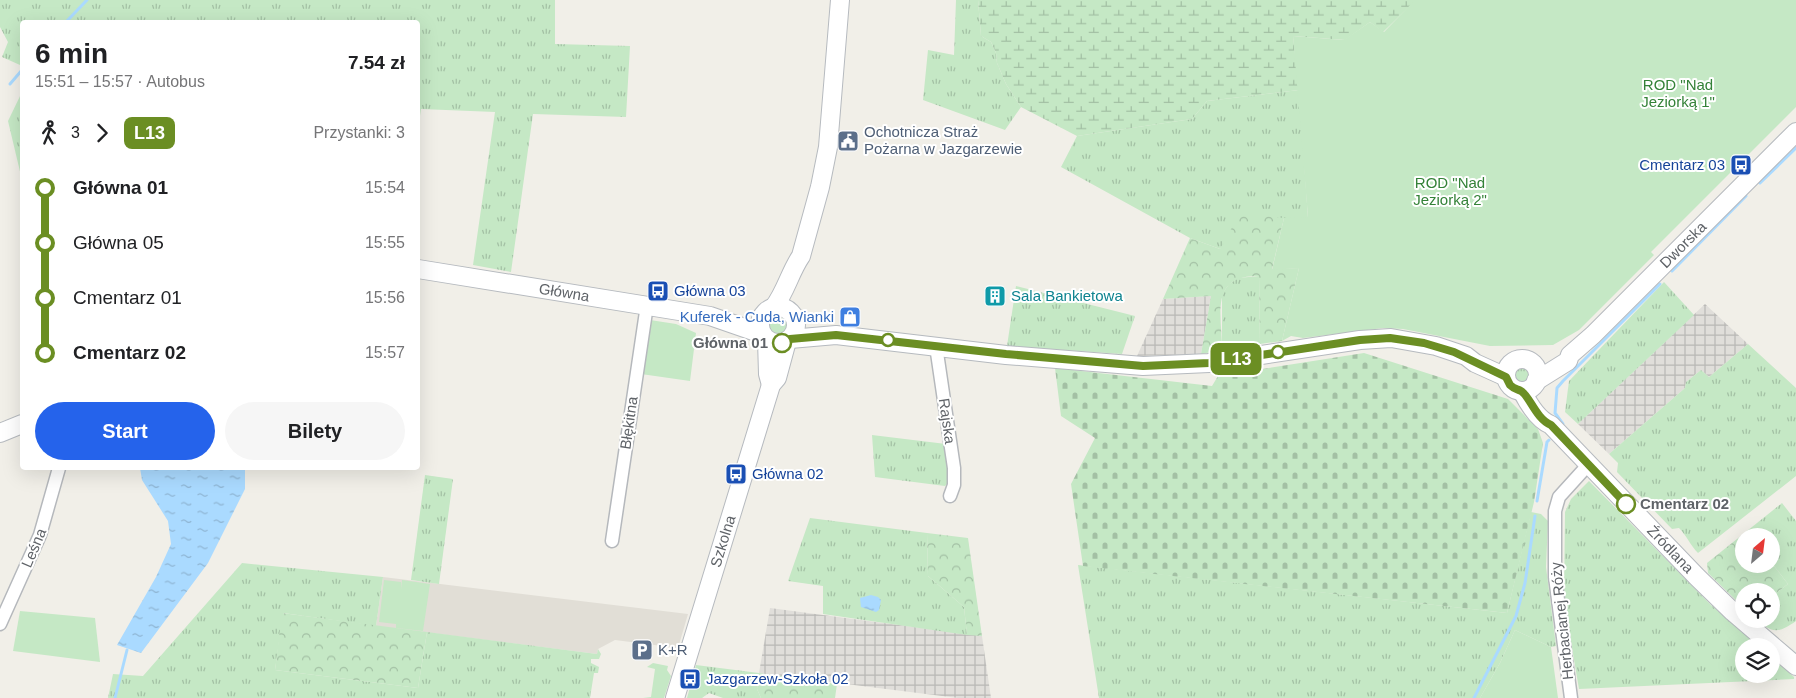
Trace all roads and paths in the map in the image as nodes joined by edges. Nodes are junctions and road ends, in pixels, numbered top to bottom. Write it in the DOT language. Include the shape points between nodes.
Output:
graph roads {
  1 [pos="840,0"];
  2 [pos="1796,132"];
  3 [pos="801,256"];
  4 [pos="420,269"];
  5 [pos="647,305"];
  6 [pos="768,311"];
  7 [pos="710,316"];
  8 [pos="794,316"];
  9 [pos="836,335"];
  10 [pos="764,337"];
  11 [pos="789,340"];
  12 [pos="936,346"];
  13 [pos="1509,370"];
  14 [pos="1532,381"];
  15 [pos="771,385"];
  16 [pos="20,425"];
  17 [pos="0,434"];
  18 [pos="1588,465"];
  19 [pos="59,470"];
  20 [pos="950,496"];
  21 [pos="612,541"];
  22 [pos="0,624"];
  23 [pos="1796,666"];
  24 [pos="675,698"];
  25 [pos="1571,698"];
  1 -- 3 [label="main road" via="828,148"];
  2 -- 14 [label="main road, Dworska" via="1600,329"];
  3 -- 6 [label="main road" via="792,268 782,297"];
  3 -- 8 [label="main road" via="802,270"];
  4 -- 5 [label="main road, Główna"];
  5 -- 7 [label="main road, Główna"];
  5 -- 21 [label="street, Błękitna"];
  6 -- 7 [label="main road, Główna"];
  6 -- 8 [label="main road" via="782,307"];
  6 -- 10 [label="main road" via="760,322"];
  7 -- 10 [label="main road, Główna"];
  8 -- 9 [label="main road"];
  8 -- 11 [label="main road" via="796,330"];
  9 -- 11 [label="main road"];
  9 -- 12 [label="main road"];
  10 -- 11 [label="main road" via="777,344"];
  10 -- 15 [label="main road, Szkolna"];
  11 -- 15 [label="main road, Szkolna" via="777,378"];
  12 -- 13 [label="main road" via="1143,366 1209,363 1390,338 1424,343 1466,356 1475,364"];
  12 -- 20 [label="street, Rajska" via="954,468"];
  13 -- 14 [label="main road, Źródlana" via="1510,385"];
  13 -- 14 [label="main road" via="1523,359"];
  14 -- 18 [label="main road, Źródlana" via="1532,408"];
  15 -- 24 [label="main road, Szkolna"];
  16 -- 17 [label="main road"];
  18 -- 23 [label="main road, Źródlana" via="1709,589"];
  18 -- 25 [label="street, Herbacianej Róży" via="1559,497 1556,511 1555,577"];
  19 -- 22 [label="street, Leśna" via="43,528"];
}
